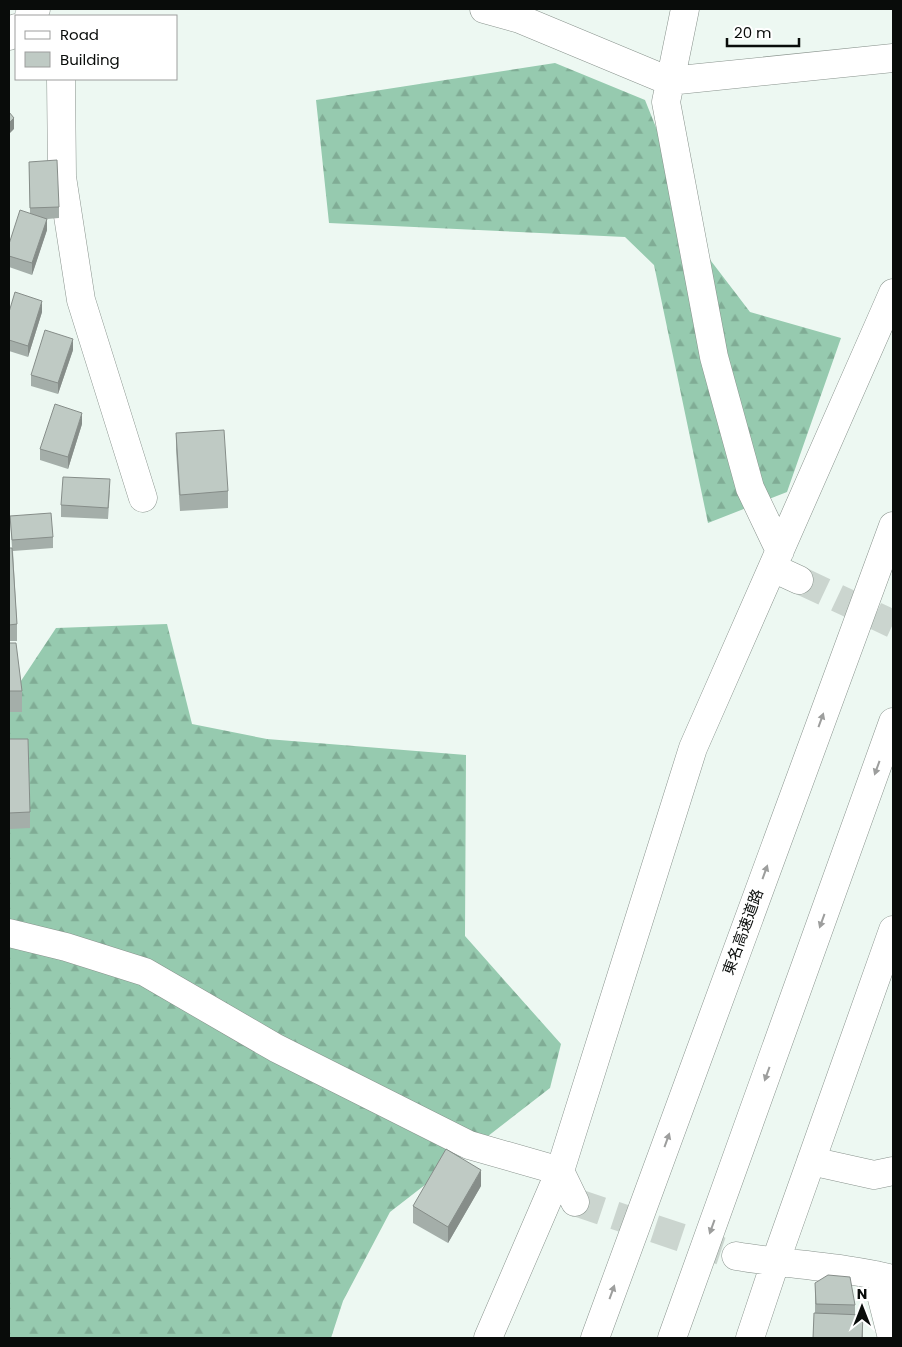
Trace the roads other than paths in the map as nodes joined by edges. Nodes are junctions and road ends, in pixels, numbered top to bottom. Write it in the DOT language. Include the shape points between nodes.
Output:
graph roads {
  1 [pos="484,9"];
  2 [pos="685,9"];
  3 [pos="893,58"];
  4 [pos="61,80"];
  5 [pos="669,80"];
  6 [pos="893,293"];
  7 [pos="143,498"];
  8 [pos="893,526"];
  9 [pos="776,560"];
  10 [pos="799,580"];
  11 [pos="893,722"];
  12 [pos="893,930"];
  13 [pos="9,933"];
  14 [pos="811,1161"];
  15 [pos="560,1170"];
  16 [pos="893,1171"];
  17 [pos="575,1202"];
  18 [pos="736,1256"];
  19 [pos="774,1263"];
  20 [pos="884,1277"];
  21 [pos="488,1338"];
  22 [pos="595,1338"];
  23 [pos="672,1338"];
  24 [pos="750,1338"];
  25 [pos="892,1338"];
  1 -- 5 [label="main road" via="520,19"];
  2 -- 5 [label="main road"];
  3 -- 5 [label="main road"];
  4 -- 7 [label="main road" via="62,177 82,300"];
  5 -- 9 [label="main road" via="666,102 714,357 750,488"];
  6 -- 9 [label="main road"];
  22 -- 8 [label="main road, 東名高速道路, one-way"];
  9 -- 10 [label="main road"];
  9 -- 15 [label="main road" via="693,748"];
  11 -- 23 [label="main road, one-way"];
  12 -- 14 [label="main road"];
  13 -- 15 [label="main road" via="145,972 276,1048 469,1145"];
  14 -- 16 [label="main road" via="874,1175"];
  14 -- 19 [label="main road"];
  15 -- 17 [label="main road"];
  15 -- 21 [label="main road"];
  18 -- 19 [label="main road"];
  19 -- 20 [label="main road"];
  19 -- 24 [label="main road"];
  20 -- 25 [label="main road"];
}
